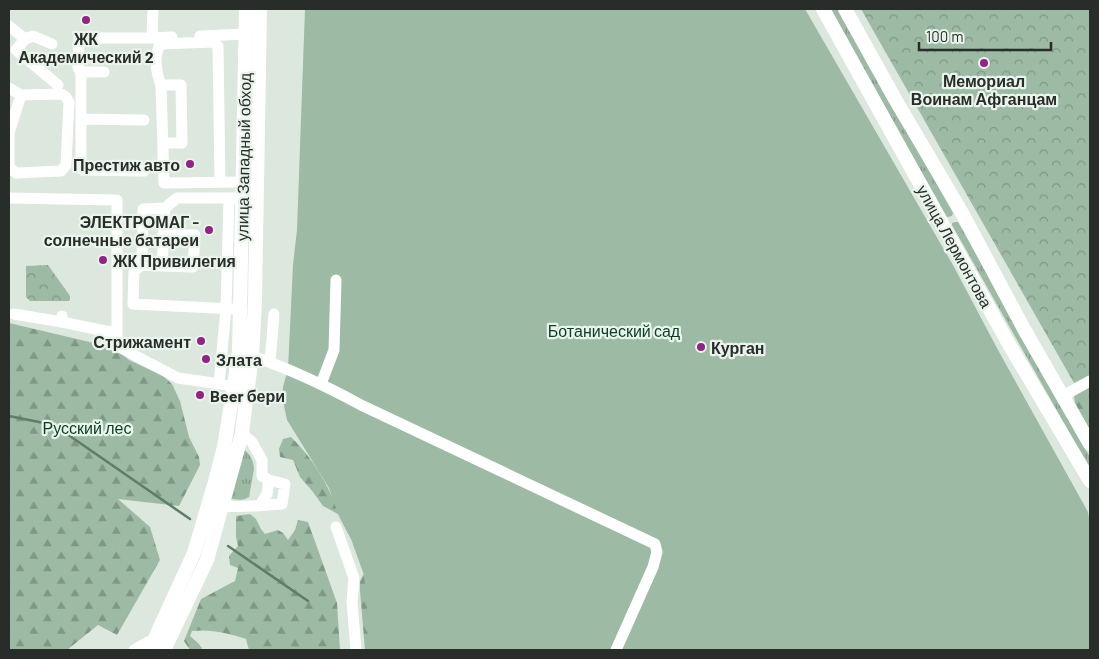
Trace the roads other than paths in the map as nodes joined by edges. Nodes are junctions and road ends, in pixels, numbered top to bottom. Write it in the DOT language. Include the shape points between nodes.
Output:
graph roads {
  1 [pos="153,9"];
  2 [pos="246,9"];
  3 [pos="260,9"];
  4 [pos="823,9"];
  5 [pos="845,9"];
  6 [pos="9,26"];
  7 [pos="246,34"];
  8 [pos="152,38"];
  9 [pos="25,39"];
  10 [pos="52,44"];
  11 [pos="13,55"];
  12 [pos="81,72"];
  13 [pos="104,72"];
  14 [pos="58,85"];
  15 [pos="161,85"];
  16 [pos="9,88"];
  17 [pos="21,95"];
  18 [pos="81,119"];
  19 [pos="144,120"];
  20 [pos="163,144"];
  21 [pos="144,171"];
  22 [pos="220,182"];
  23 [pos="243,182"];
  24 [pos="9,198"];
  25 [pos="229,198"];
  26 [pos="243,198"];
  27 [pos="165,208"];
  28 [pos="962,214"];
  29 [pos="943,224"];
  30 [pos="163,234"];
  31 [pos="142,265"];
  32 [pos="162,266"];
  33 [pos="336,280"];
  34 [pos="226,308"];
  35 [pos="240,309"];
  36 [pos="14,314"];
  37 [pos="274,314"];
  38 [pos="117,332"];
  39 [pos="252,356"];
  40 [pos="270,362"];
  41 [pos="1090,381"];
  42 [pos="219,384"];
  43 [pos="321,384"];
  44 [pos="234,386"];
  45 [pos="1063,396"];
  46 [pos="242,433"];
  47 [pos="1090,444"];
  48 [pos="269,480"];
  49 [pos="1090,481"];
  50 [pos="260,505"];
  51 [pos="222,506"];
  52 [pos="336,527"];
  53 [pos="155,638"];
  54 [pos="134,650"];
  55 [pos="148,650"];
  56 [pos="164,650"];
  57 [pos="356,650"];
  58 [pos="616,650"];
  1 -- 8 [label="street"];
  2 -- 7 [label="main road, улица Западный обход"];
  3 -- 39 [label="main road"];
  4 -- 29 [label="main road, улица Лермонтова"];
  5 -- 28 [label="main road, улица Лермонтова"];
  6 -- 9 [label="street"];
  7 -- 8 [label="street"];
  7 -- 23 [label="main road, улица Западный обход"];
  8 -- 12 [label="street" via="79,38 78,68"];
  9 -- 10 [label="street" via="33,36"];
  9 -- 11 [label="street"];
  11 -- 14 [label="street"];
  12 -- 13 [label="street"];
  12 -- 18 [label="street"];
  15 -- 20 [label="street"];
  15 -- 20 [label="street" via="181,85 182,143"];
  15 -- 22 [label="street" via="157,75 157,49 161,44 212,42 218,46"];
  16 -- 17 [label="street"];
  17 -- 17 [label="street" via="61,94 70,102 66,165 61,171 16,173 9,167 9,133"];
  18 -- 19 [label="street"];
  18 -- 21 [label="street" via="83,170"];
  20 -- 22 [label="street" via="164,183"];
  22 -- 23 [label="street"];
  23 -- 26 [label="main road, улица Западный обход"];
  24 -- 38 [label="street" via="117,200"];
  25 -- 26 [label="street"];
  25 -- 27 [label="street" via="177,198"];
  25 -- 34 [label="street"];
  26 -- 35 [label="main road, улица Западный обход"];
  27 -- 30 [label="street"];
  27 -- 31 [label="street" via="143,209"];
  28 -- 29 [label="main road"];
  28 -- 45 [label="main road, улица Лермонтова"];
  29 -- 49 [label="main road, улица Лермонтова"];
  30 -- 32 [label="street"];
  30 -- 32 [label="street" via="195,235 193,267"];
  31 -- 32 [label="street"];
  31 -- 34 [label="street" via="134,271 133,304"];
  33 -- 43 [label="street" via="334,350"];
  34 -- 35 [label="street"];
  34 -- 42 [label="street"];
  35 -- 44 [label="main road, улица Западный обход"];
  36 -- 38 [label="street" via="62,319"];
  37 -- 40 [label="street"];
  38 -- 42 [label="street" via="116,346 178,378"];
  39 -- 40 [label="street"];
  39 -- 46 [label="main road"];
  40 -- 43 [label="street"];
  41 -- 45 [label="street"];
  42 -- 44 [label="street"];
  43 -- 58 [label="street" via="655,544 654,567"];
  44 -- 53 [label="main road, улица Западный обход" via="224,447 202,528"];
  45 -- 47 [label="main road, улица Лермонтова"];
  46 -- 48 [label="street" via="252,442 262,460 262,476"];
  46 -- 51 [label="main road"];
  48 -- 50 [label="street" via="267,494"];
  48 -- 50 [label="street" via="284,484 282,504"];
  50 -- 51 [label="street"];
  51 -- 56 [label="main road" via="207,560"];
  52 -- 57 [label="street" via="354,578 352,602"];
  53 -- 54 [label="street"];
  53 -- 55 [label="main road, улица Западный обход"];
}
